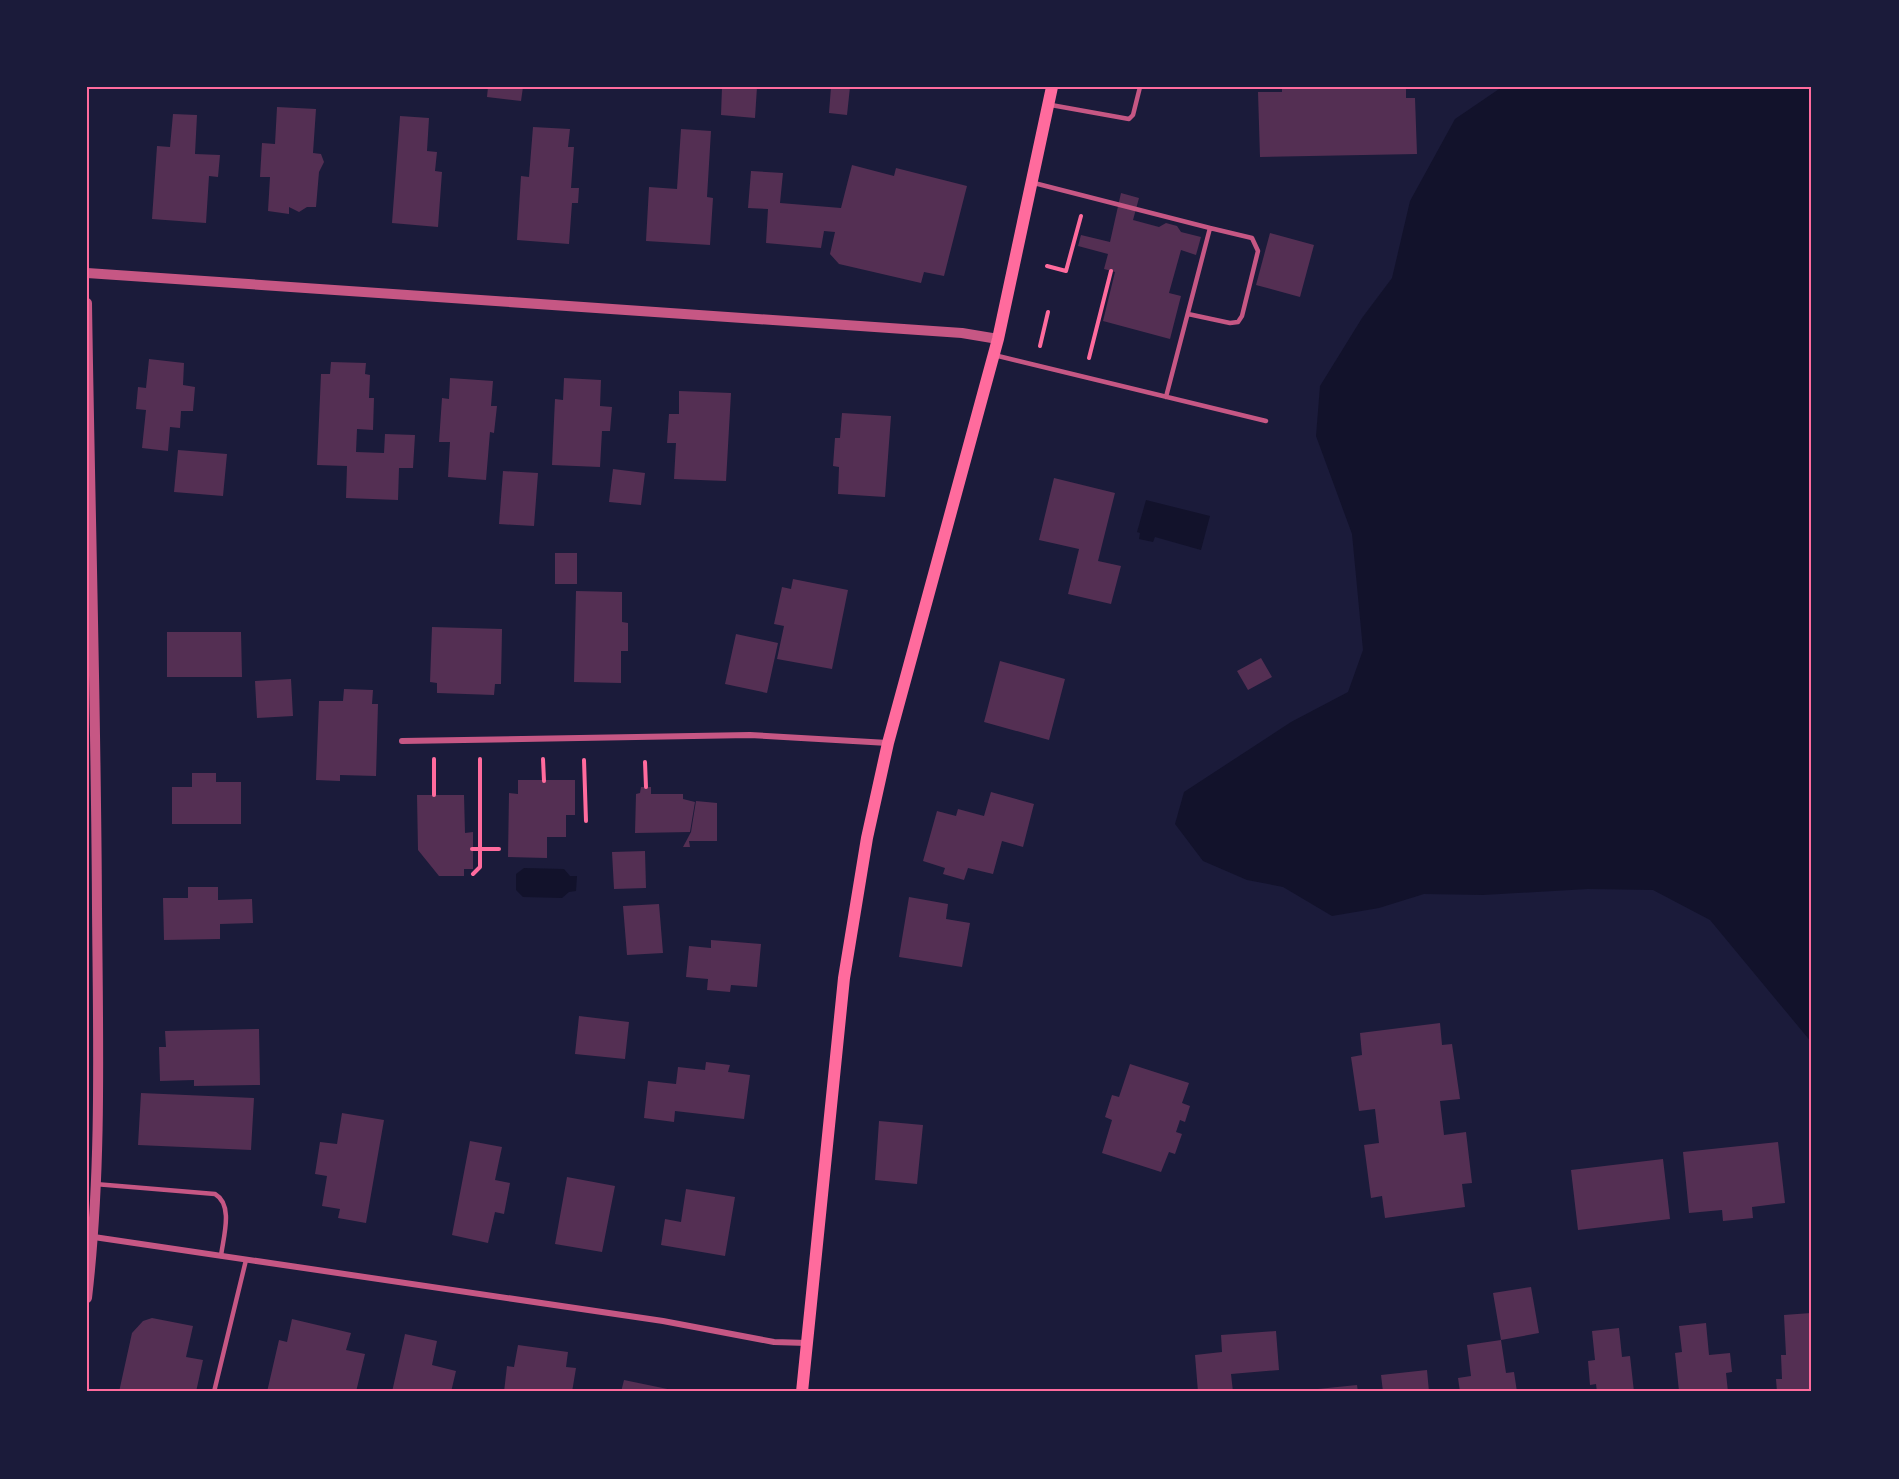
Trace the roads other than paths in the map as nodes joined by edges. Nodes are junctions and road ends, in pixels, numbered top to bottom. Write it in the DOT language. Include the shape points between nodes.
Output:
graph roads {
  1 [pos="1052,87"];
  2 [pos="1140,87"];
  3 [pos="1050,105"];
  4 [pos="1033,183"];
  5 [pos="1210,228"];
  6 [pos="87,273"];
  7 [pos="87,303"];
  8 [pos="1188,314"];
  9 [pos="998,339"];
  10 [pos="993,355"];
  11 [pos="1166,397"];
  12 [pos="1266,421"];
  13 [pos="91,731"];
  14 [pos="402,741"];
  15 [pos="888,743"];
  16 [pos="95,1184"];
  17 [pos="90,1237"];
  18 [pos="221,1256"];
  19 [pos="246,1260"];
  20 [pos="87,1298"];
  21 [pos="807,1343"];
  22 [pos="214,1392"];
  23 [pos="802,1392"];
  1 -- 3 [label="main road"];
  2 -- 3 [label="lane" via="1129,119"];
  3 -- 4 [label="main road"];
  4 -- 5 [label="lane"];
  4 -- 9 [label="main road"];
  5 -- 8 [label="lane"];
  5 -- 8 [label="lane" via="1252,238 1256,243 1258,250 1242,316 1238,322 1230,323"];
  6 -- 9 [label="street" via="962,333"];
  7 -- 13 [label="street"];
  8 -- 11 [label="lane"];
  9 -- 10 [label="main road"];
  10 -- 11 [label="lane"];
  10 -- 15 [label="main road"];
  11 -- 12 [label="lane"];
  13 -- 16 [label="street" via="98,1017"];
  14 -- 15 [label="street" via="750,735"];
  15 -- 21 [label="main road" via="867,838 844,978"];
  16 -- 17 [label="street"];
  16 -- 18 [label="lane" via="215,1194 226,1209"];
  17 -- 18 [label="street"];
  17 -- 20 [label="street"];
  18 -- 19 [label="street"];
  19 -- 21 [label="street" via="655,1319 774,1342"];
  19 -- 22 [label="lane"];
  21 -- 23 [label="main road"];
}
